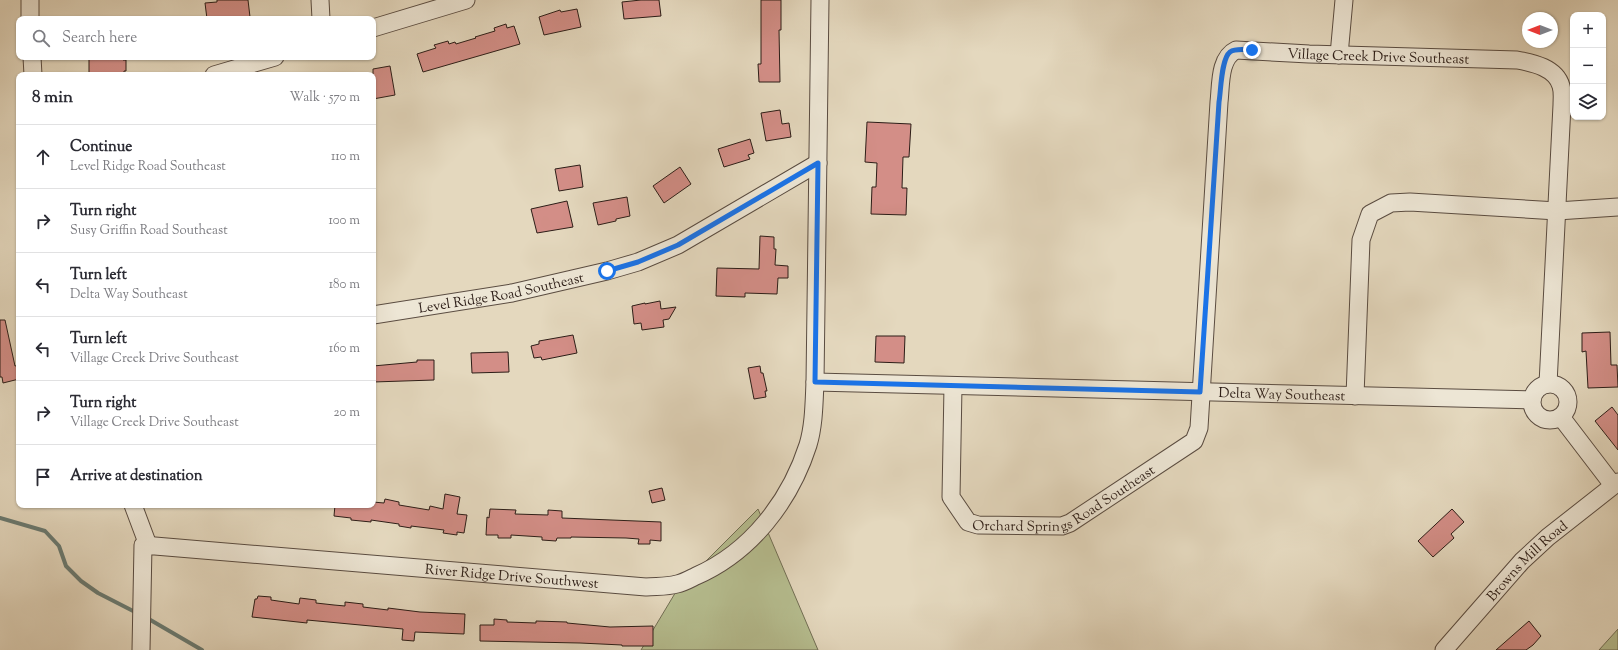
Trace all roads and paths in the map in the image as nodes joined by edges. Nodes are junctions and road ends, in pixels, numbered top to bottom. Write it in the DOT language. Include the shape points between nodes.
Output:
graph roads {
  1 [pos="30,0"];
  2 [pos="320,0"];
  3 [pos="466,0"];
  4 [pos="820,0"];
  5 [pos="1344,0"];
  6 [pos="30,16"];
  7 [pos="321,16"];
  8 [pos="376,27"];
  9 [pos="1339,55"];
  10 [pos="32,60"];
  11 [pos="265,60"];
  12 [pos="32,72"];
  13 [pos="224,72"];
  14 [pos="818,163"];
  15 [pos="1618,207"];
  16 [pos="1557,211"];
  17 [pos="376,315"];
  18 [pos="815,382"];
  19 [pos="1548,384"];
  20 [pos="953,386"];
  21 [pos="1200,392"];
  22 [pos="1355,396"];
  23 [pos="1532,400"];
  24 [pos="1562,417"];
  25 [pos="1616,484"];
  26 [pos="134,508"];
  27 [pos="148,545"];
  28 [pos="141,650"];
  29 [pos="1444,650"];
  1 -- 6 [label="street"];
  2 -- 7 [label="street"];
  3 -- 8 [label="street"];
  4 -- 14 [label="street, River Ridge Drive Southwest"];
  5 -- 9 [label="street"];
  9 -- 16 [label="street, Village Creek Drive Southeast" via="1517,60 1532,62 1552,73 1562,88"];
  9 -- 21 [label="street, Village Creek Drive Southeast" via="1236,50 1229,53 1224,61"];
  10 -- 12 [label="street"];
  11 -- 13 [label="street"];
  14 -- 17 [label="street, Level Ridge Road Southeast" via="678,245 638,262 512,293"];
  14 -- 18 [label="street, River Ridge Drive Southwest"];
  15 -- 16 [label="street"];
  16 -- 19 [label="street, Village Creek Drive Southeast"];
  16 -- 22 [label="street" via="1410,202 1391,203 1370,214 1361,240"];
  18 -- 20 [label="street, Delta Way Southeast"];
  18 -- 27 [label="street, River Ridge Drive Southwest" via="808,444 794,481 772,516 744,546 711,570 677,584 646,587"];
  19 -- 23 [label="street" via="1537,389"];
  19 -- 24 [label="street" via="1560,386 1568,395 1568,407"];
  20 -- 21 [label="street, Delta Way Southeast"];
  20 -- 21 [label="street, Orchard Springs Road Southeast" via="951,498 968,522 978,525 1062,526 1070,523 1194,441 1198,428"];
  21 -- 22 [label="street, Delta Way Southeast"];
  22 -- 23 [label="street, Delta Way Southeast"];
  23 -- 24 [label="street" via="1535,412 1544,420"];
  24 -- 25 [label="street"];
  25 -- 29 [label="street, Browns Mill Road" via="1548,537 1522,561"];
  26 -- 27 [label="street"];
  27 -- 28 [label="street" via="143,545"];
}
